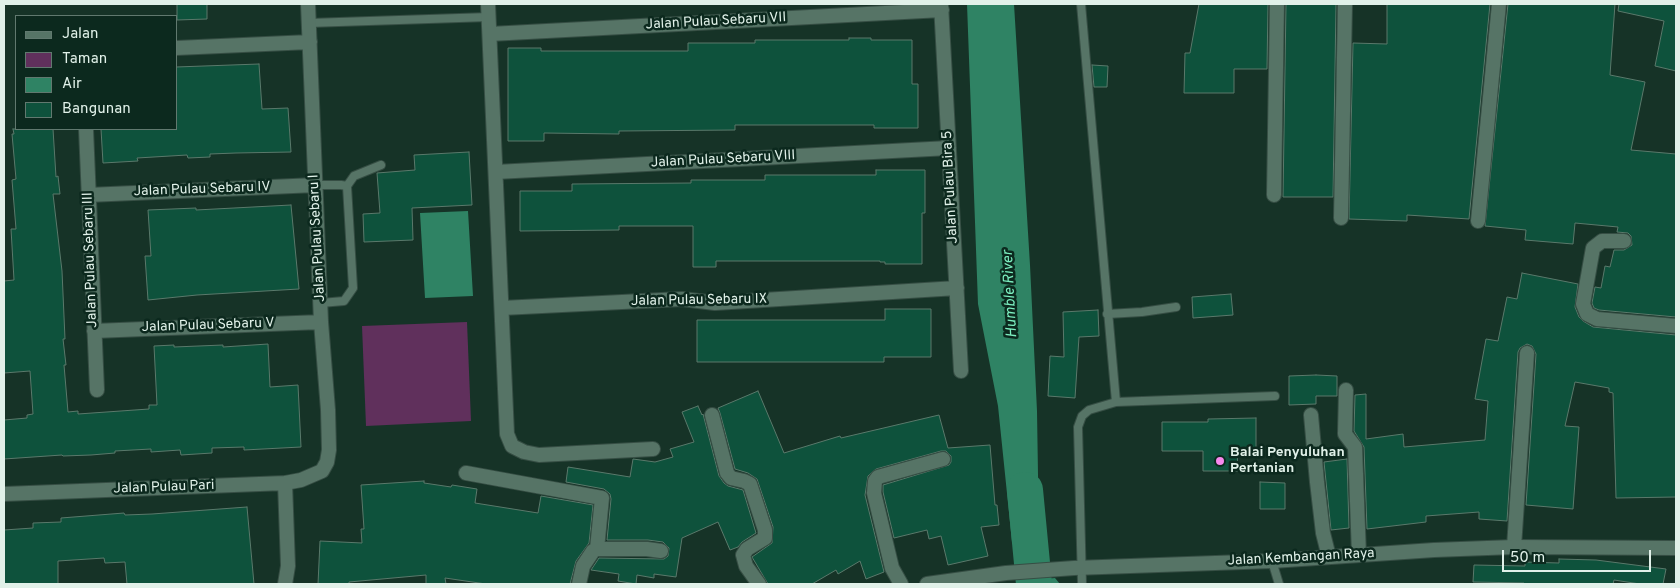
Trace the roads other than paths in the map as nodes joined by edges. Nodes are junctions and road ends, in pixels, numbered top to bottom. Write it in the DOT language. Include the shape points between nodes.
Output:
graph roads {
  1 [pos="308,4"];
  2 [pos="1080,4"];
  3 [pos="1277,4"];
  4 [pos="1345,4"];
  5 [pos="1499,4"];
  6 [pos="942,7"];
  7 [pos="488,10"];
  8 [pos="309,23"];
  9 [pos="490,34"];
  10 [pos="310,42"];
  11 [pos="178,48"];
  12 [pos="86,130"];
  13 [pos="949,148"];
  14 [pos="381,165"];
  15 [pos="496,172"];
  16 [pos="316,185"];
  17 [pos="347,186"];
  18 [pos="88,195"];
  19 [pos="1274,195"];
  20 [pos="1341,218"];
  21 [pos="1478,221"];
  22 [pos="1624,242"];
  23 [pos="957,288"];
  24 [pos="321,303"];
  25 [pos="1176,307"];
  26 [pos="502,308"];
  27 [pos="1107,314"];
  28 [pos="322,322"];
  29 [pos="1676,326"];
  30 [pos="94,331"];
  31 [pos="1527,353"];
  32 [pos="961,371"];
  33 [pos="97,390"];
  34 [pos="1346,390"];
  35 [pos="1275,396"];
  36 [pos="1116,402"];
  37 [pos="712,415"];
  38 [pos="1311,415"];
  39 [pos="653,449"];
  40 [pos="943,459"];
  41 [pos="322,471"];
  42 [pos="466,473"];
  43 [pos="286,488"];
  44 [pos="4,494"];
  45 [pos="1514,547"];
  46 [pos="1676,548"];
  47 [pos="596,549"];
  48 [pos="661,551"];
  49 [pos="1359,555"];
  50 [pos="1329,557"];
  51 [pos="1272,561"];
  52 [pos="1078,568"];
  53 [pos="285,584"];
  54 [pos="579,584"];
  55 [pos="759,584"];
  56 [pos="901,584"];
  57 [pos="927,584"];
  58 [pos="1082,584"];
  59 [pos="1279,584"];
  1 -- 8 [label="street, Jalan Pulau Sebaru I"];
  2 -- 27 [label="lane"];
  3 -- 19 [label="street"];
  4 -- 20 [label="street"];
  5 -- 21 [label="street"];
  6 -- 9 [label="street, Jalan Pulau Sebaru VII"];
  6 -- 13 [label="street, Jalan Pulau Bira 5"];
  7 -- 8 [label="lane"];
  7 -- 9 [label="street"];
  8 -- 10 [label="street, Jalan Pulau Sebaru I"];
  9 -- 15 [label="street"];
  10 -- 11 [label="street"];
  10 -- 16 [label="street, Jalan Pulau Sebaru I"];
  12 -- 18 [label="street, Jalan Pulau Sebaru III"];
  13 -- 15 [label="street, Jalan Pulau Sebaru VIII"];
  13 -- 23 [label="street, Jalan Pulau Bira 5"];
  14 -- 17 [label="lane" via="354,176"];
  15 -- 26 [label="street"];
  16 -- 17 [label="lane"];
  16 -- 18 [label="street, Jalan Pulau Sebaru IV"];
  16 -- 24 [label="street, Jalan Pulau Sebaru I"];
  17 -- 24 [label="lane" via="352,288 344,301"];
  18 -- 30 [label="street, Jalan Pulau Sebaru III"];
  22 -- 29 [label="street" via="1602,241 1593,248 1583,304 1587,314 1597,319"];
  23 -- 26 [label="street, Jalan Pulau Sebaru IX" via="715,303 682,299"];
  23 -- 32 [label="street, Jalan Pulau Bira 5"];
  24 -- 28 [label="street, Jalan Pulau Sebaru I"];
  25 -- 27 [label="lane"];
  26 -- 39 [label="street" via="505,418 512,446 539,455"];
  27 -- 36 [label="lane"];
  28 -- 30 [label="street, Jalan Pulau Sebaru V"];
  28 -- 41 [label="street, Jalan Pulau Sebaru I" via="329,450"];
  30 -- 33 [label="street, Jalan Pulau Sebaru III"];
  31 -- 45 [label="street"];
  34 -- 49 [label="street" via="1345,434 1355,447"];
  35 -- 36 [label="lane"];
  36 -- 52 [label="lane" via="1089,410 1082,416 1078,427"];
  37 -- 55 [label="street" via="727,473 731,478 750,484 765,530 765,538 743,555 746,566"];
  38 -- 50 [label="street" via="1321,516"];
  40 -- 56 [label="street" via="878,477 875,481 874,493 892,568"];
  41 -- 43 [label="street, Jalan Pulau Pari"];
  42 -- 47 [label="street" via="602,498"];
  43 -- 44 [label="street, Jalan Pulau Pari"];
  43 -- 53 [label="street" via="288,566"];
  45 -- 46 [label="street, Jalan Kembangan Raya"];
  45 -- 49 [label="street, Jalan Kembangan Raya"];
  47 -- 48 [label="street"];
  47 -- 54 [label="street" via="583,566"];
  49 -- 50 [label="street, Jalan Kembangan Raya"];
  50 -- 51 [label="street, Jalan Kembangan Raya"];
  51 -- 52 [label="street, Jalan Kembangan Raya"];
  51 -- 59 [label="lane"];
  52 -- 57 [label="street, Jalan Kembangan Raya" via="1006,572"];
  52 -- 58 [label="lane"];
}
